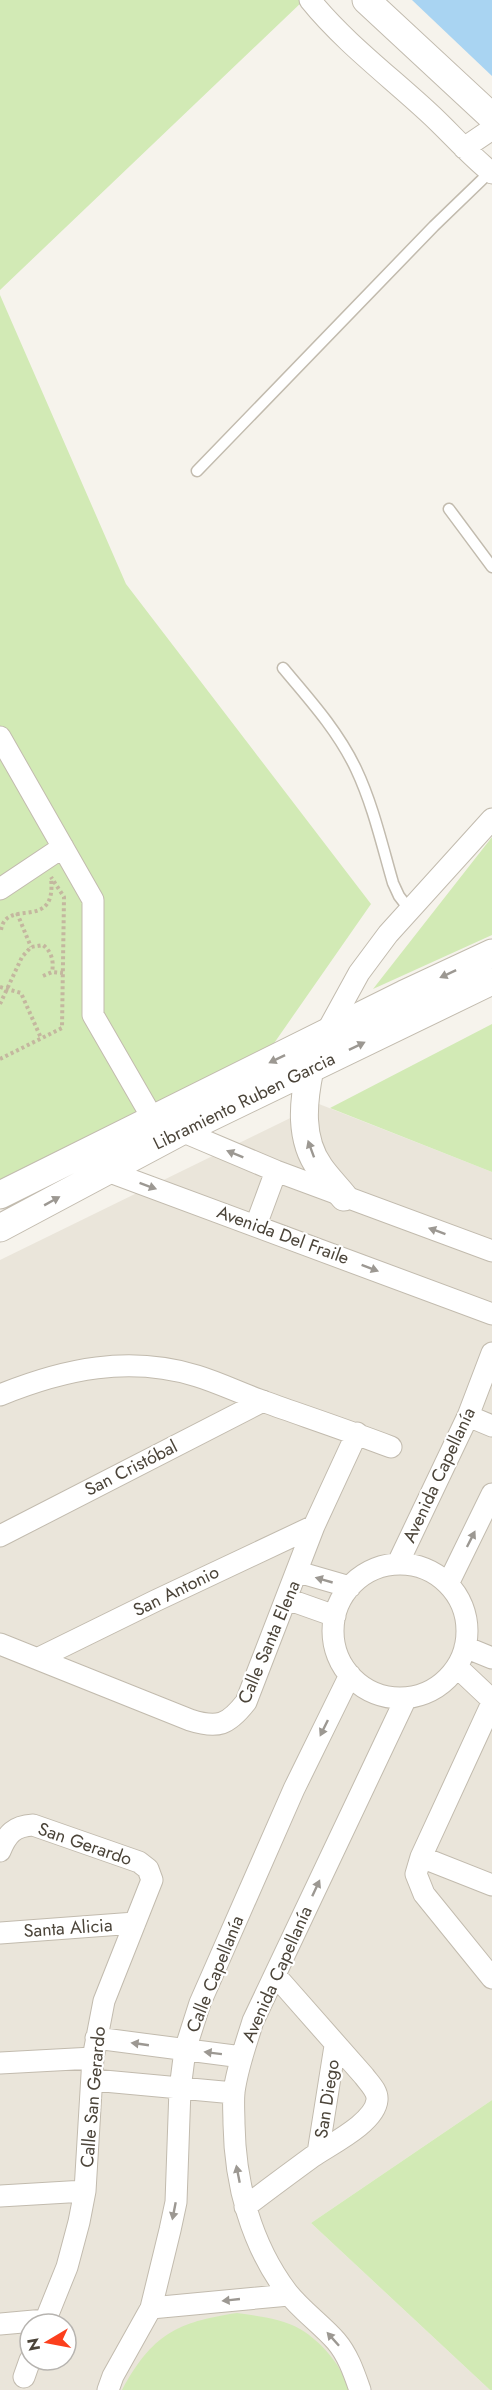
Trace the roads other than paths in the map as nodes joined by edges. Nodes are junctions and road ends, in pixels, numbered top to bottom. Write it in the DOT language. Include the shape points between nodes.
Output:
graph roads {
  1 [pos="310,0"];
  2 [pos="366,0"];
  3 [pos="492,117"];
  4 [pos="492,129"];
  5 [pos="464,148"];
  6 [pos="491,173"];
  7 [pos="197,471"];
  8 [pos="449,509"];
  9 [pos="492,567"];
  10 [pos="283,668"];
  11 [pos="0,737"];
  12 [pos="492,819"];
  13 [pos="63,847"];
  14 [pos="0,889"];
  15 [pos="409,909"];
  16 [pos="492,953"];
  17 [pos="492,981"];
  18 [pos="325,1035"];
  19 [pos="310,1069"];
  20 [pos="153,1119"];
  21 [pos="180,1132"];
  22 [pos="74,1158"];
  23 [pos="107,1171"];
  24 [pos="276,1171"];
  25 [pos="0,1196"];
  26 [pos="344,1197"];
  27 [pos="256,1225"];
  28 [pos="0,1228"];
  29 [pos="492,1251"];
  30 [pos="492,1314"];
  31 [pos="492,1353"];
  32 [pos="0,1395"];
  33 [pos="263,1401"];
  34 [pos="468,1416"];
  35 [pos="492,1426"];
  36 [pos="357,1433"];
  37 [pos="391,1447"];
  38 [pos="492,1494"];
  39 [pos="314,1526"];
  40 [pos="0,1536"];
  41 [pos="398,1563"];
  42 [pos="298,1572"];
  43 [pos="448,1584"];
  44 [pos="350,1587"];
  45 [pos="287,1599"];
  46 [pos="335,1616"];
  47 [pos="0,1644"];
  48 [pos="461,1657"];
  49 [pos="39,1658"];
  50 [pos="492,1658"];
  51 [pos="350,1675"];
  52 [pos="406,1698"];
  53 [pos="492,1702"];
  54 [pos="484,1742"];
  55 [pos="0,1851"];
  56 [pos="421,1857"];
  57 [pos="151,1873"];
  58 [pos="492,1885"];
  59 [pos="135,1923"];
  60 [pos="0,1933"];
  61 [pos="275,1975"];
  62 [pos="492,1978"];
  63 [pos="335,2046"];
  64 [pos="95,2048"];
  65 [pos="185,2050"];
  66 [pos="242,2057"];
  67 [pos="0,2063"];
  68 [pos="93,2080"];
  69 [pos="180,2090"];
  70 [pos="234,2093"];
  71 [pos="318,2153"];
  72 [pos="85,2191"];
  73 [pos="0,2196"];
  74 [pos="244,2207"];
  75 [pos="289,2295"];
  76 [pos="151,2308"];
  77 [pos="49,2312"];
  78 [pos="18,2323"];
  79 [pos="0,2324"];
  80 [pos="108,2390"];
  81 [pos="360,2390"];
  1 -- 5 [label="street" via="332,27"];
  2 -- 3 [label="street"];
  4 -- 5 [label="street"];
  5 -- 6 [label="street"];
  6 -- 7 [label="lane" via="434,225"];
  8 -- 9 [label="lane"];
  10 -- 15 [label="lane" via="328,723 355,767 368,796 393,883"];
  11 -- 13 [label="street"];
  12 -- 15 [label="street"];
  13 -- 14 [label="street"];
  13 -- 20 [label="street" via="93,900 93,1015"];
  15 -- 18 [label="street" via="359,973"];
  16 -- 18 [label="street, Libramiento Ruben Garcia, one-way"];
  19 -- 17 [label="street, Libramiento Ruben Garcia, one-way"];
  18 -- 20 [label="street, Libramiento Ruben Garcia, one-way"];
  19 -- 21 [label="street, Libramiento Ruben Garcia"];
  26 -- 19 [label="street, one-way" via="310,1151 304,1112"];
  20 -- 21 [label="street"];
  20 -- 22 [label="street, Libramiento Ruben Garcia"];
  21 -- 23 [label="street, Libramiento Ruben Garcia"];
  24 -- 21 [label="street, one-way"];
  22 -- 23 [label="street, Avenida Del Fraile"];
  22 -- 25 [label="street, Libramiento Ruben Garcia"];
  23 -- 27 [label="street, Avenida Del Fraile, one-way"];
  28 -- 23 [label="street, Libramiento Ruben Garcia, one-way"];
  24 -- 26 [label="street"];
  24 -- 27 [label="street"];
  29 -- 26 [label="street, one-way"];
  27 -- 30 [label="street, Avenida Del Fraile, one-way"];
  31 -- 34 [label="street, Avenida Capellanía"];
  32 -- 33 [label="street" via="75,1370 119,1366 151,1367 196,1376"];
  33 -- 36 [label="street"];
  33 -- 40 [label="street, San Cristóbal"];
  34 -- 35 [label="street"];
  34 -- 41 [label="street, Avenida Capellanía"];
  36 -- 37 [label="street"];
  36 -- 39 [label="street, Calle Santa Elena"];
  43 -- 38 [label="street, one-way"];
  39 -- 42 [label="street, Calle Santa Elena"];
  39 -- 49 [label="street, San Antonio"];
  41 -- 43 [label="street" via="434,1572"];
  41 -- 44 [label="street" via="372,1570"];
  44 -- 42 [label="street, one-way"];
  42 -- 45 [label="street, Calle Santa Elena"];
  43 -- 48 [label="street" via="461,1603 467,1624"];
  44 -- 46 [label="street"];
  45 -- 46 [label="street"];
  45 -- 49 [label="street, Calle Santa Elena" via="246,1702 226,1722 214,1726 190,1720"];
  46 -- 51 [label="street" via="334,1637 339,1657"];
  47 -- 49 [label="street, Calle Santa Elena"];
  48 -- 50 [label="street"];
  48 -- 52 [label="street" via="444,1683"];
  48 -- 53 [label="street"];
  51 -- 52 [label="street" via="366,1689"];
  51 -- 65 [label="street, Calle Capellanía, one-way" via="218,1959"];
  61 -- 52 [label="street, Avenida Capellanía, one-way"];
  53 -- 54 [label="street"];
  54 -- 56 [label="street"];
  55 -- 57 [label="street, San Gerardo" via="9,1833 33,1825 139,1862"];
  56 -- 58 [label="street"];
  56 -- 62 [label="street" via="416,1874 424,1894"];
  57 -- 59 [label="street, Calle San Gerardo" via="151,1887"];
  59 -- 60 [label="street, Santa Alicia"];
  59 -- 64 [label="street, Calle San Gerardo" via="104,2001"];
  61 -- 63 [label="street, San Diego"];
  61 -- 66 [label="street, Avenida Capellanía" via="253,2021"];
  63 -- 71 [label="street, San Diego"];
  63 -- 71 [label="street, San Diego" via="378,2098 369,2115 346,2136"];
  65 -- 64 [label="street, one-way"];
  64 -- 67 [label="street"];
  64 -- 68 [label="street, Calle San Gerardo"];
  66 -- 65 [label="street, one-way"];
  65 -- 69 [label="street, Calle Capellanía"];
  66 -- 70 [label="street, Avenida Capellanía"];
  68 -- 69 [label="street"];
  68 -- 72 [label="street, Calle San Gerardo"];
  69 -- 70 [label="street"];
  69 -- 76 [label="street, Calle Capellanía, one-way" via="176,2202"];
  74 -- 70 [label="street, Avenida Capellanía, one-way" via="234,2154"];
  71 -- 74 [label="street, San Diego"];
  72 -- 73 [label="street"];
  72 -- 77 [label="street, Calle San Gerardo" via="67,2267"];
  74 -- 75 [label="street, Avenida Capellanía" via="260,2248"];
  75 -- 76 [label="street, one-way"];
  81 -- 75 [label="street, Avenida Capellanía, one-way" via="337,2342"];
  76 -- 80 [label="street, Calle Capellanía"];
  78 -- 79 [label="street"];
}
